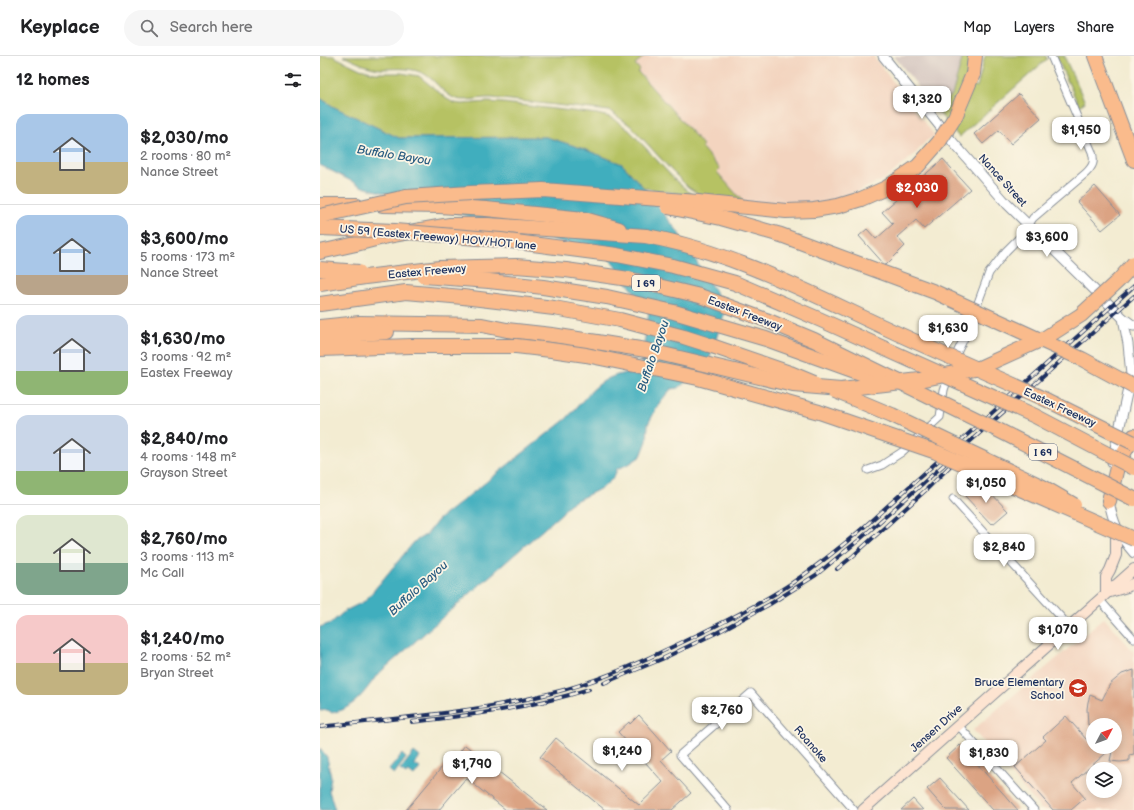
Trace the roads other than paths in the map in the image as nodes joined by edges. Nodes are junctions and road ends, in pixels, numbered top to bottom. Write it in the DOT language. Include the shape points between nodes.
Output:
graph roads {
  1 [pos="883,56"];
  2 [pos="975,56"];
  3 [pos="1051,56"];
  4 [pos="1095,56"];
  5 [pos="1131,154"];
  6 [pos="1134,172"];
  7 [pos="608,195"];
  8 [pos="320,205"];
  9 [pos="320,216"];
  10 [pos="1028,226"];
  11 [pos="320,228"];
  12 [pos="646,236"];
  13 [pos="320,252"];
  14 [pos="1134,263"];
  15 [pos="320,269"];
  16 [pos="320,284"];
  17 [pos="320,304"];
  18 [pos="1123,318"];
  19 [pos="1134,326"];
  20 [pos="320,327"];
  21 [pos="507,330"];
  22 [pos="320,337"];
  23 [pos="320,349"];
  24 [pos="1134,387"];
  25 [pos="950,406"];
  26 [pos="1134,436"];
  27 [pos="1134,443"];
  28 [pos="1134,468"];
  29 [pos="868,470"];
  30 [pos="953,499"];
  31 [pos="1134,500"];
  32 [pos="1109,501"];
  33 [pos="1116,529"];
  34 [pos="1134,539"];
  35 [pos="1134,553"];
  36 [pos="1134,569"];
  37 [pos="1134,584"];
  38 [pos="1103,596"];
  39 [pos="1069,626"];
  40 [pos="1134,638"];
  41 [pos="958,725"];
  42 [pos="728,810"];
  43 [pos="854,810"];
  44 [pos="863,810"];
  45 [pos="1034,810"];
  1 -- 10 [label="street, Nance Street" via="951,140"];
  2 -- 7 [label="highway, bridge" via="973,74 955,117 939,142 918,166 886,188 861,199 814,210 786,211"];
  3 -- 10 [label="street" via="1094,160 1086,173 1033,218"];
  4 -- 5 [label="highway"];
  5 -- 6 [label="highway"];
  7 -- 9 [label="highway, bridge" via="544,190 406,197"];
  7 -- 24 [label="highway, bridge" via="721,218 789,238 936,292"];
  8 -- 12 [label="highway, bridge" via="439,206 494,210 584,219"];
  10 -- 18 [label="street, Nance Street"];
  10 -- 29 [label="street" via="989,273 968,330 953,361 944,390 940,417 902,452 882,465"];
  11 -- 28 [label="highway, US 59 (Eastex Freeway) HOV/HOT lane / I 69, bridge" via="500,240 624,257 673,266 735,283 1035,416"];
  12 -- 13 [label="highway, Eastex Freeway, bridge" via="488,225 450,225 387,236"];
  12 -- 27 [label="highway, Eastex Freeway, bridge" via="698,248 774,277 1046,400"];
  14 -- 21 [label="highway, bridge" via="1081,314 1045,338 979,368 920,380 841,389 793,385 646,350"];
  15 -- 25 [label="highway, bridge" via="489,281 622,300 674,312 766,339"];
  16 -- 25 [label="highway, Eastex Freeway / I 69, bridge" via="440,268 516,266 629,279 700,296 766,320 814,340"];
  17 -- 34 [label="highway, bridge" via="406,292 463,297 620,320 684,336 790,373 892,415 1043,487"];
  18 -- 19 [label="street, Nance Street"];
  18 -- 32 [label="street" via="1131,375 1108,479"];
  20 -- 21 [label="highway" via="360,323 482,325"];
  21 -- 22 [label="highway"];
  23 -- 34 [label="highway, bridge" via="516,346 586,355 698,378 819,412 936,452"];
  25 -- 31 [label="highway, Eastex Freeway / I 69, bridge"];
  26 -- 32 [label="highway" via="1118,464"];
  30 -- 39 [label="street"];
  32 -- 33 [label="street"];
  33 -- 35 [label="street"];
  33 -- 38 [label="main road" via="1116,555 1106,577"];
  36 -- 38 [label="main road, Jensen Drive"];
  37 -- 38 [label="main road"];
  38 -- 39 [label="main road, Jensen Drive"];
  38 -- 40 [label="street"];
  39 -- 41 [label="main road, Jensen Drive"];
  41 -- 44 [label="main road, Jensen Drive"];
  41 -- 45 [label="street"];
  42 -- 43 [label="street, Roanoke" via="680,755 751,693"];
}
